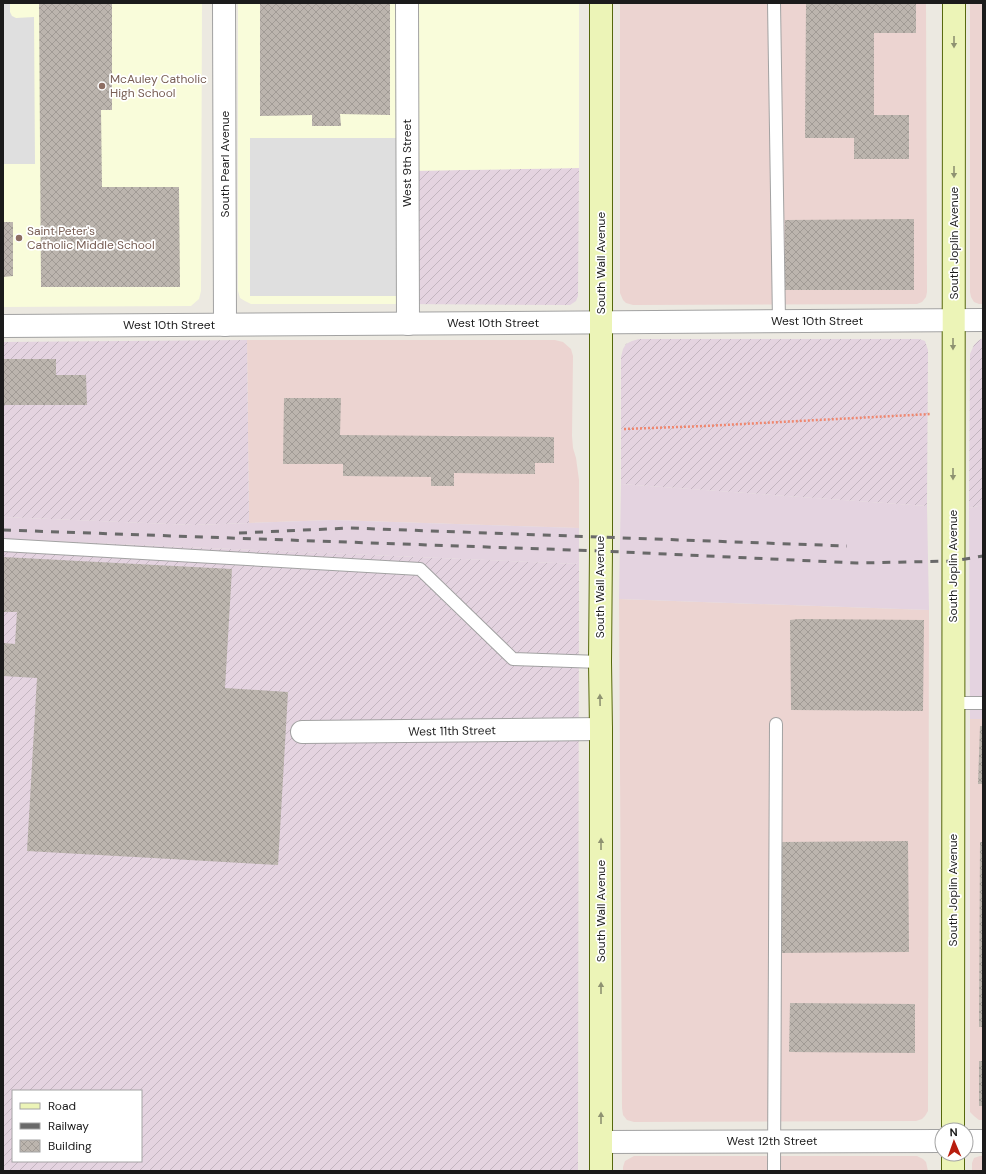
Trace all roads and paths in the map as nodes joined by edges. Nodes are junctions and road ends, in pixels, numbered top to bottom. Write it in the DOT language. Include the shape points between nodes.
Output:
graph roads {
  1 [pos="224,3"];
  2 [pos="407,3"];
  3 [pos="601,3"];
  4 [pos="774,3"];
  5 [pos="954,3"];
  6 [pos="953,320"];
  7 [pos="983,320"];
  8 [pos="779,321"];
  9 [pos="601,322"];
  10 [pos="408,324"];
  11 [pos="225,325"];
  12 [pos="3,326"];
  13 [pos="953,413"];
  14 [pos="601,429"];
  15 [pos="3,545"];
  16 [pos="600,662"];
  17 [pos="953,703"];
  18 [pos="983,703"];
  19 [pos="776,724"];
  20 [pos="601,729"];
  21 [pos="302,732"];
  22 [pos="953,1122"];
  23 [pos="934,1141"];
  24 [pos="601,1142"];
  25 [pos="774,1142"];
  26 [pos="601,1171"];
  27 [pos="774,1171"];
  1 -- 11 [label="street, South Pearl Avenue"];
  2 -- 10 [label="street, West 9th Street"];
  3 -- 9 [label="street, South Wall Avenue"];
  4 -- 8 [label="lane"];
  5 -- 6 [label="street, South Joplin Avenue, one-way"];
  6 -- 7 [label="street, West 10th Street"];
  6 -- 8 [label="street, West 10th Street"];
  6 -- 13 [label="street, South Joplin Avenue, one-way"];
  8 -- 9 [label="street, West 10th Street"];
  9 -- 10 [label="street, West 10th Street"];
  9 -- 14 [label="street, South Wall Avenue"];
  10 -- 11 [label="street, West 10th Street"];
  11 -- 12 [label="street, West 10th Street"];
  13 -- 14 [label="path"];
  13 -- 17 [label="street, South Joplin Avenue, one-way"];
  14 -- 16 [label="street, South Wall Avenue"];
  15 -- 16 [label="lane" via="420,569 513,660"];
  20 -- 16 [label="street, South Wall Avenue, one-way"];
  17 -- 18 [label="lane"];
  17 -- 22 [label="street, South Joplin Avenue"];
  19 -- 25 [label="lane"];
  20 -- 21 [label="street, West 11th Street"];
  24 -- 20 [label="street, South Wall Avenue, one-way"];
  23 -- 25 [label="street, West 12th Street"];
  24 -- 25 [label="street, West 12th Street"];
  24 -- 26 [label="street, South Wall Avenue"];
  25 -- 27 [label="lane"];
}
